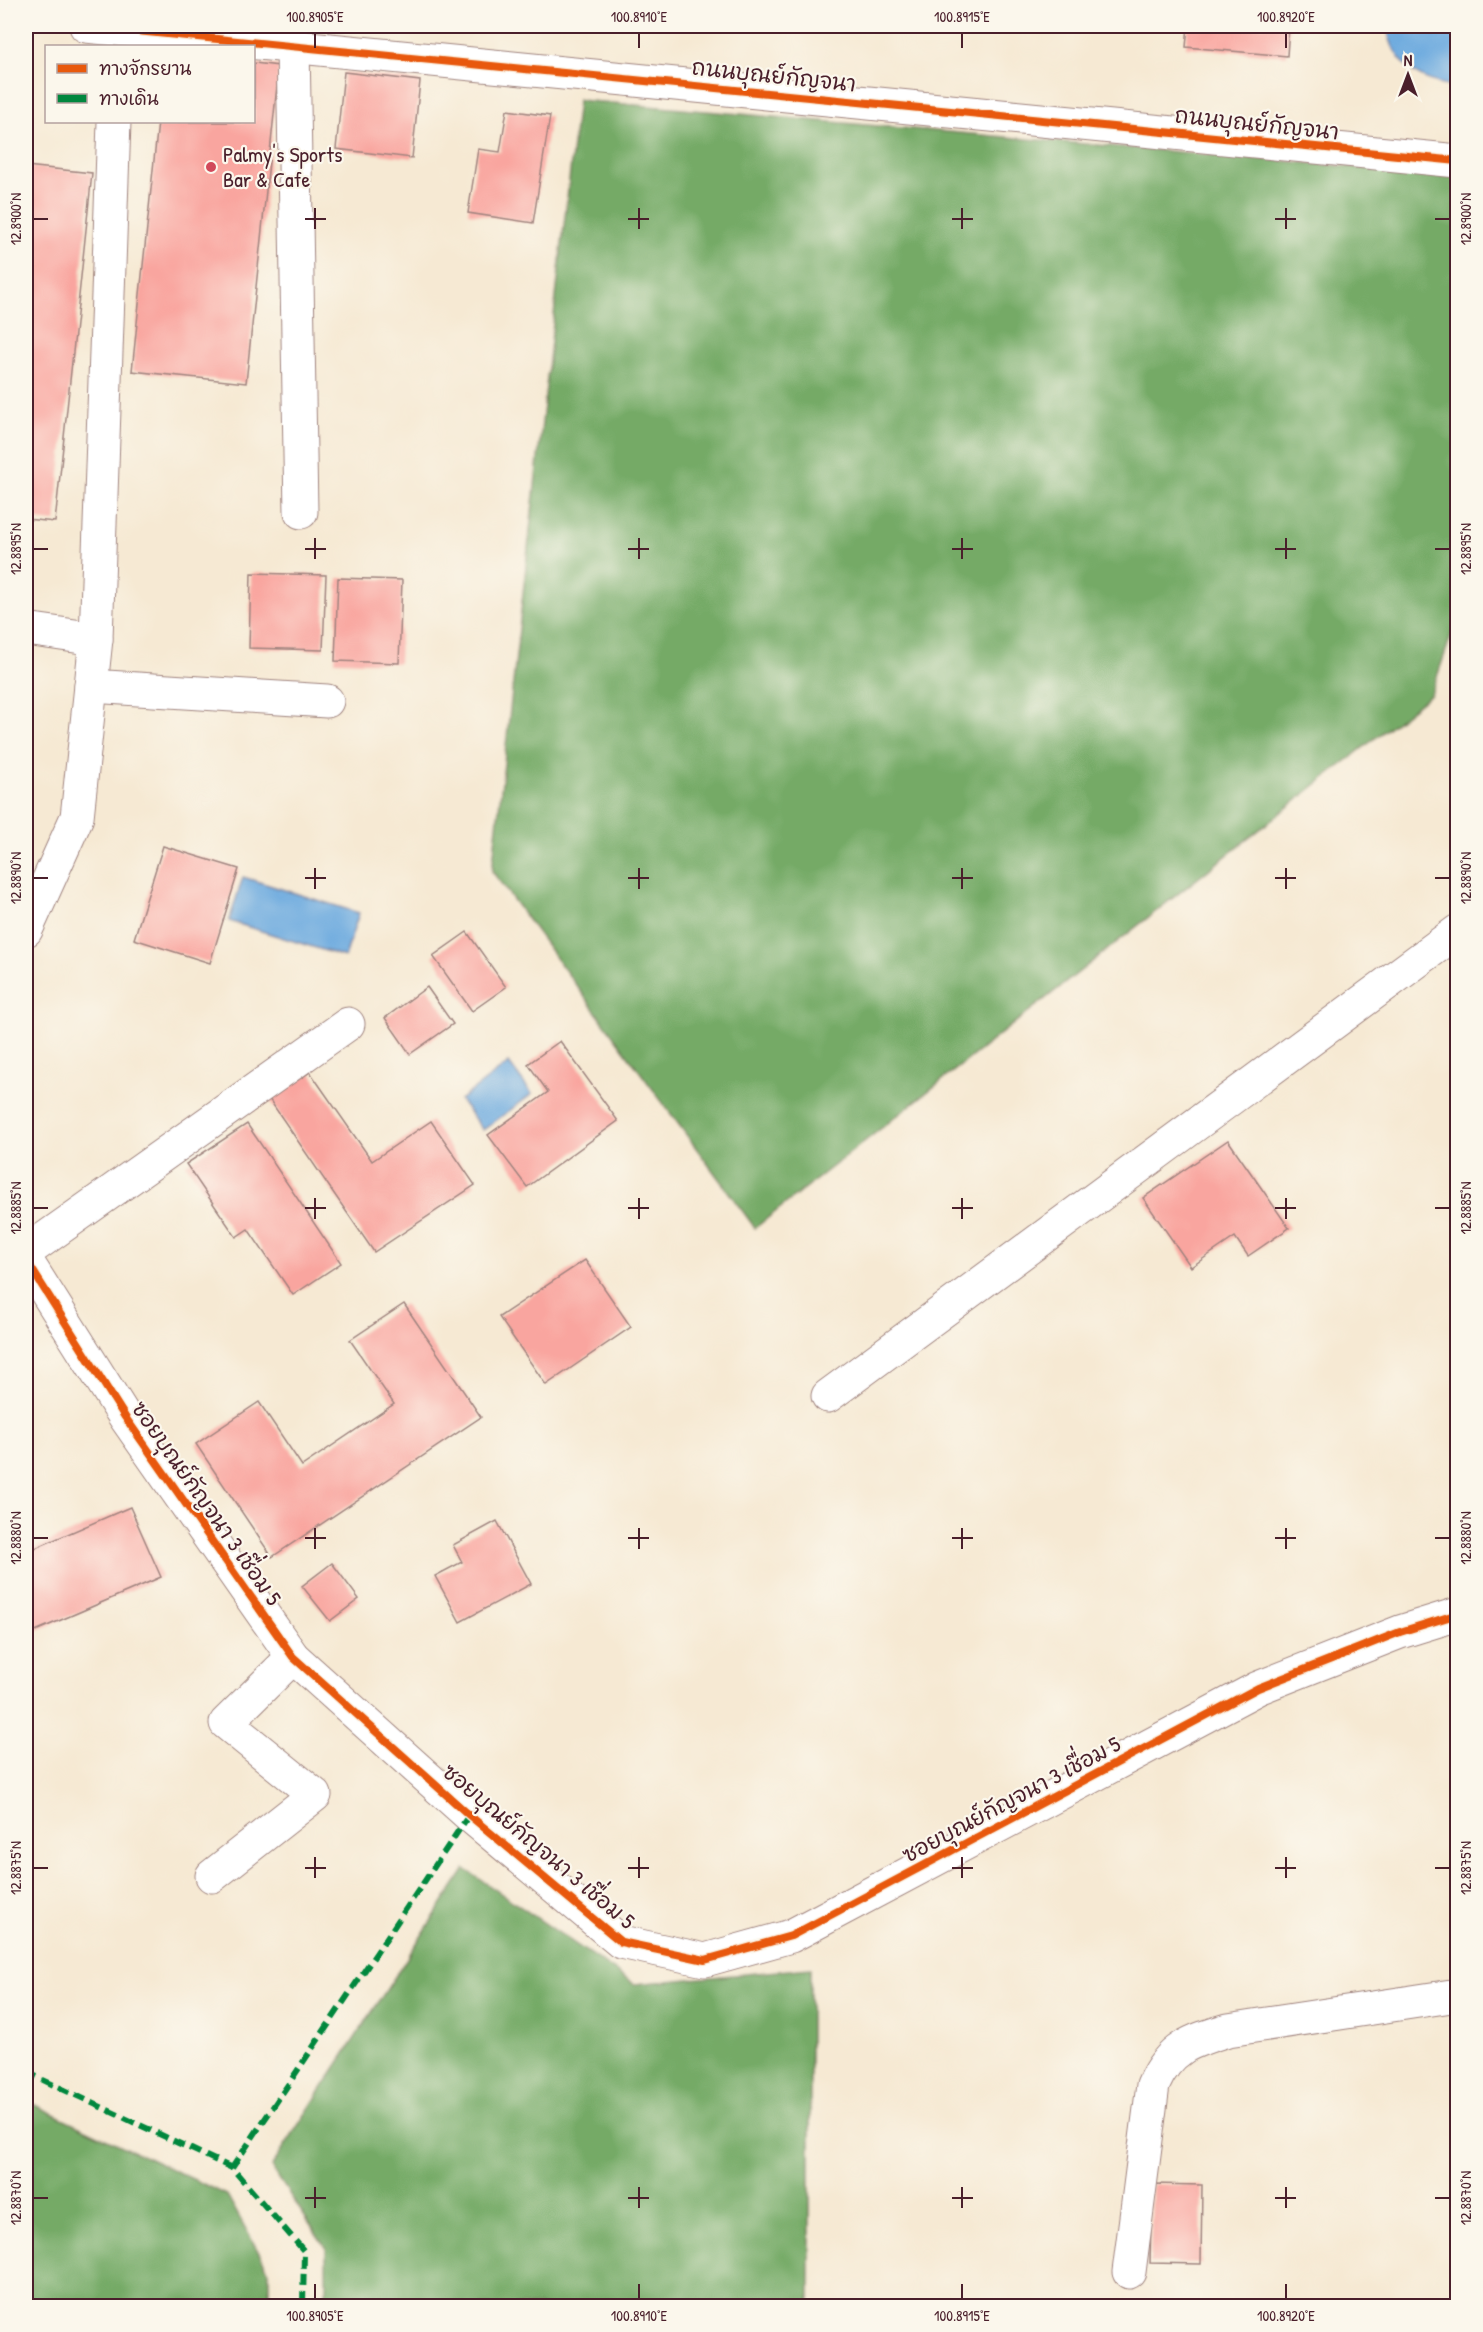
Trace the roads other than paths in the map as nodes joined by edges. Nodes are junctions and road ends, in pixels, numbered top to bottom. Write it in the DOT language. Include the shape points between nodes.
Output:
graph roads {
  1 [pos="107,34"];
  2 [pos="293,45"];
  3 [pos="114,123"];
  4 [pos="1458,161"];
  5 [pos="301,512"];
  6 [pos="26,629"];
  7 [pos="96,639"];
  8 [pos="92,686"];
  9 [pos="327,701"];
  10 [pos="26,930"];
  11 [pos="1458,931"];
  12 [pos="348,1024"];
  13 [pos="26,1252"];
  14 [pos="26,1260"];
  15 [pos="828,1396"];
  16 [pos="1458,1614"];
  17 [pos="293,1657"];
  18 [pos="212,1876"];
  19 [pos="1458,1995"];
  20 [pos="1129,2272"];
  1 -- 2 [label="street, ถนนบุณย์กัญจนา"];
  2 -- 4 [label="street, ถนนบุณย์กัญจนา"];
  2 -- 5 [label="street"];
  3 -- 7 [label="street"];
  6 -- 7 [label="street"];
  7 -- 8 [label="street"];
  8 -- 9 [label="street"];
  8 -- 10 [label="street" via="77,817"];
  11 -- 15 [label="street"];
  12 -- 13 [label="street"];
  14 -- 17 [label="street, ซอยบุณย์กัญจนา 3 เชื่อม 5" via="125,1417"];
  16 -- 17 [label="street, ซอยบุณย์กัญจนา 3 เชื่อม 5" via="1258,1688 791,1936 705,1960 621,1942 469,1815"];
  17 -- 18 [label="street" via="226,1723 315,1795"];
  19 -- 20 [label="street" via="1228,2030 1194,2040 1176,2053 1160,2067 1153,2085"];
}
